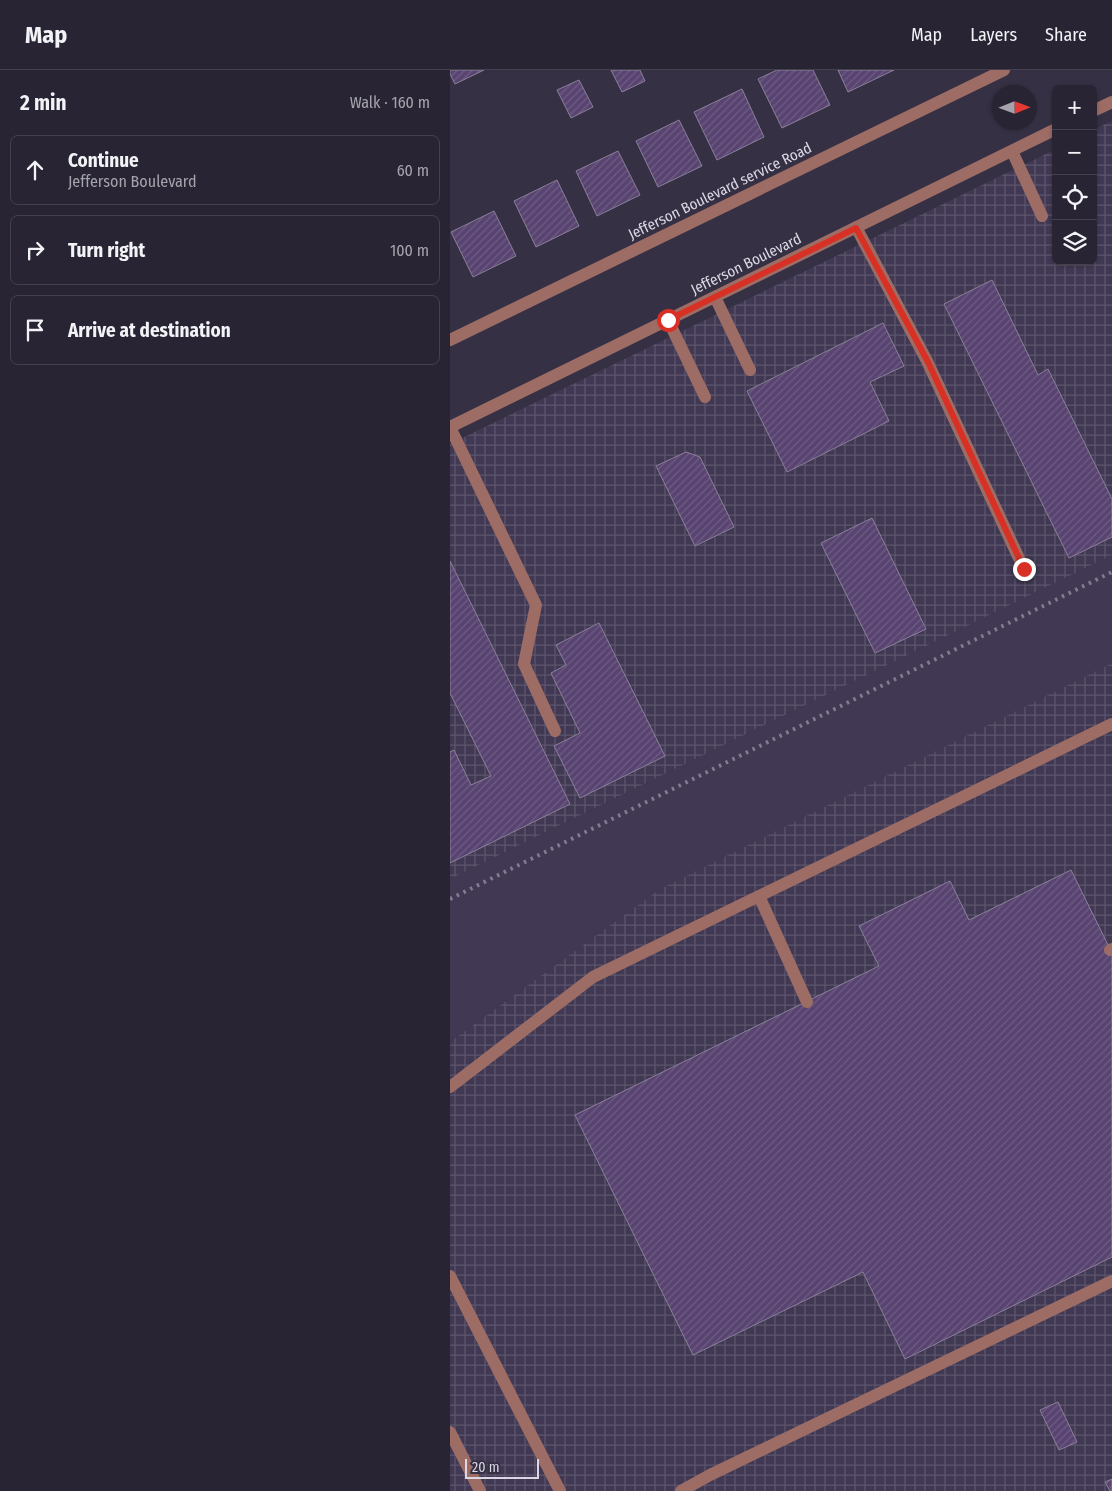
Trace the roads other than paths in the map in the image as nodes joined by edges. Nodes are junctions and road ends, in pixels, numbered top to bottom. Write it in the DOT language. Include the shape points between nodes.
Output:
graph roads {
  1 [pos="1004,70"];
  2 [pos="1112,102"];
  3 [pos="1097,109"];
  4 [pos="1052,132"];
  5 [pos="1012,151"];
  6 [pos="1042,216"];
  7 [pos="856,228"];
  8 [pos="715,297"];
  9 [pos="668,320"];
  10 [pos="450,340"];
  11 [pos="750,370"];
  12 [pos="705,397"];
  13 [pos="450,427"];
  14 [pos="1024,569"];
  15 [pos="1112,724"];
  16 [pos="555,730"];
  17 [pos="759,896"];
  18 [pos="807,1002"];
  19 [pos="450,1087"];
  20 [pos="450,1276"];
  21 [pos="1112,1281"];
  22 [pos="450,1432"];
  23 [pos="480,1491"];
  24 [pos="560,1491"];
  25 [pos="681,1491"];
  1 -- 10 [label="street, Jefferson Boulevard service Road"];
  2 -- 3 [label="street"];
  4 -- 5 [label="street, Jefferson Boulevard"];
  5 -- 6 [label="street"];
  5 -- 7 [label="street, Jefferson Boulevard"];
  7 -- 8 [label="street, Jefferson Boulevard"];
  7 -- 14 [label="street" via="928,362"];
  8 -- 9 [label="street, Jefferson Boulevard"];
  8 -- 11 [label="street"];
  9 -- 12 [label="street"];
  9 -- 13 [label="street, Jefferson Boulevard"];
  13 -- 16 [label="street" via="536,605 524,664"];
  15 -- 17 [label="street"];
  17 -- 18 [label="street"];
  17 -- 19 [label="street" via="593,977"];
  20 -- 24 [label="street"];
  21 -- 25 [label="street"];
  22 -- 23 [label="street"];
}
